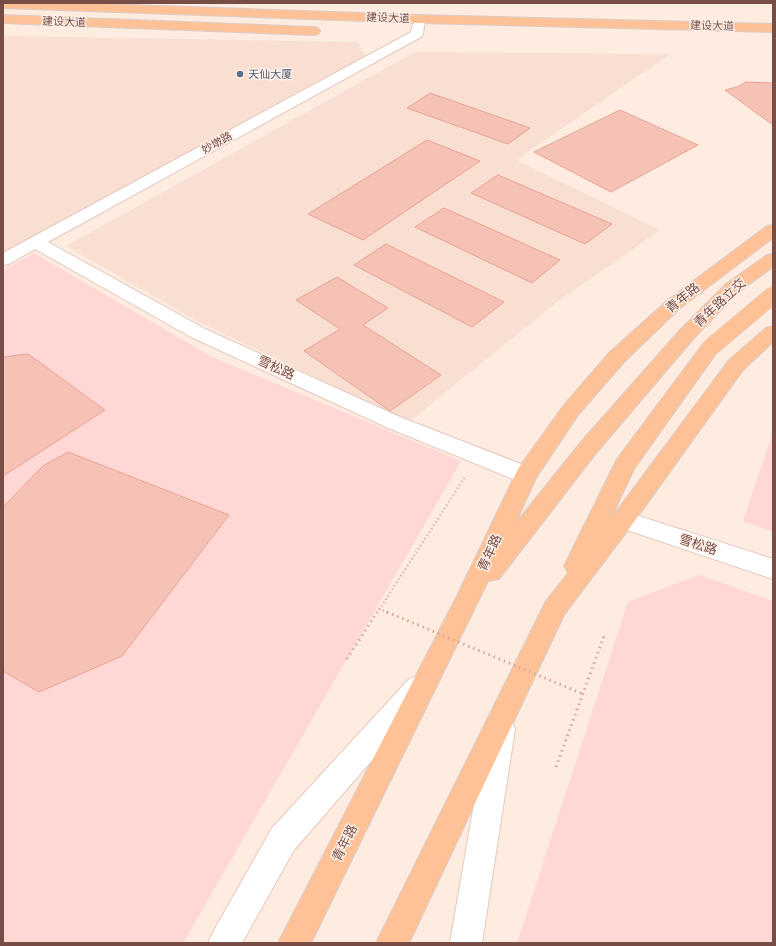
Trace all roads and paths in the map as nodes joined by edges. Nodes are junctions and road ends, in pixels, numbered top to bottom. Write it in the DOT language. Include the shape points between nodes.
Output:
graph roads {
  1 [pos="3,4"];
  2 [pos="419,19"];
  3 [pos="3,20"];
  4 [pos="773,28"];
  5 [pos="324,31"];
  6 [pos="394,33"];
  7 [pos="425,34"];
  8 [pos="773,230"];
  9 [pos="36,242"];
  10 [pos="773,258"];
  11 [pos="3,260"];
  12 [pos="773,295"];
  13 [pos="773,332"];
  14 [pos="467,474"];
  15 [pos="526,475"];
  16 [pos="623,520"];
  17 [pos="773,569"];
  18 [pos="467,601"];
  19 [pos="555,608"];
  20 [pos="379,609"];
  21 [pos="604,636"];
  22 [pos="347,659"];
  23 [pos="431,673"];
  24 [pos="583,694"];
  25 [pos="503,715"];
  26 [pos="556,767"];
  27 [pos="224,943"];
  28 [pos="294,943"];
  29 [pos="392,943"];
  30 [pos="466,943"];
  1 -- 2 [label="main road, 建设大道"];
  2 -- 4 [label="main road, 建设大道"];
  2 -- 7 [label="street"];
  3 -- 5 [label="main road, 建设大道"];
  6 -- 7 [label="main road, 建设大道"];
  7 -- 9 [label="street, 妙墩路"];
  8 -- 15 [label="main road, 青年路" via="674,304 617,357 571,410"];
  9 -- 11 [label="street, 妙墩路"];
  9 -- 15 [label="street, 雪松路" via="198,333 393,422"];
  10 -- 18 [label="main road, 青年路立交" via="732,288 686,334 589,447"];
  12 -- 19 [label="main road, 青年路立交, bridge" via="710,348 625,465"];
  13 -- 16 [label="main road" via="736,365"];
  14 -- 20 [label="path"];
  15 -- 18 [label="main road, 青年路"];
  16 -- 17 [label="street, 雪松路"];
  16 -- 19 [label="main road"];
  18 -- 23 [label="main road, 青年路"];
  19 -- 25 [label="main road"];
  20 -- 22 [label="path"];
  20 -- 24 [label="path, bridge"];
  21 -- 24 [label="path"];
  23 -- 27 [label="street" via="283,839"];
  23 -- 28 [label="main road, 青年路"];
  24 -- 26 [label="path"];
  25 -- 29 [label="main road"];
  25 -- 30 [label="street"];
}
